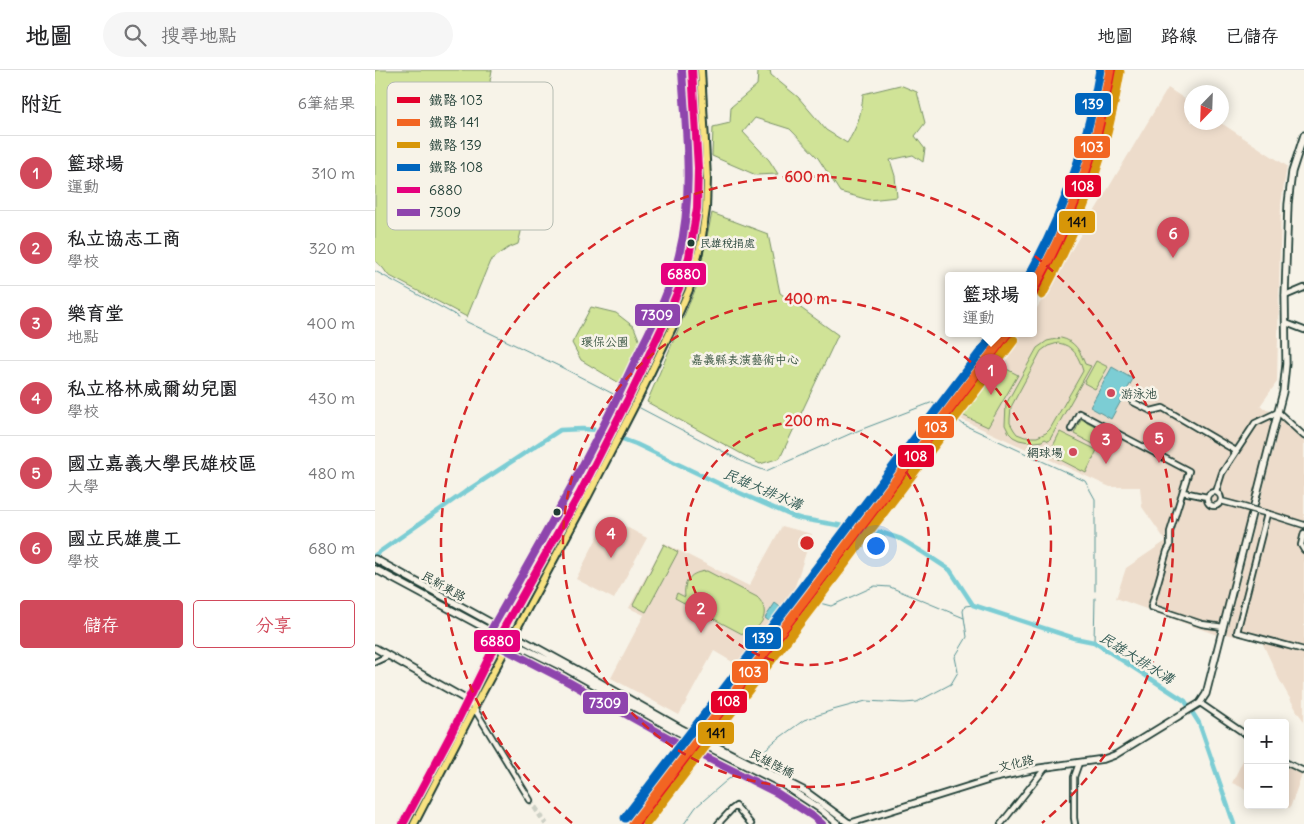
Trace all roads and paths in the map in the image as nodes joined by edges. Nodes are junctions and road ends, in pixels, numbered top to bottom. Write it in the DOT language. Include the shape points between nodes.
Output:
graph roads {
  1 [pos="692,70"];
  2 [pos="701,70"];
  3 [pos="1304,135"];
  4 [pos="698,168"];
  5 [pos="706,168"];
  6 [pos="1304,288"];
  7 [pos="1285,296"];
  8 [pos="1285,323"];
  9 [pos="1304,330"];
  10 [pos="1133,402"];
  11 [pos="1278,412"];
  12 [pos="1071,429"];
  13 [pos="1304,436"];
  14 [pos="1236,451"];
  15 [pos="1183,492"];
  16 [pos="1216,492"];
  17 [pos="1207,497"];
  18 [pos="1221,501"];
  19 [pos="1266,513"];
  20 [pos="1304,525"];
  21 [pos="1304,533"];
  22 [pos="1304,550"];
  23 [pos="375,559"];
  24 [pos="375,568"];
  25 [pos="1223,627"];
  26 [pos="502,632"];
  27 [pos="511,638"];
  28 [pos="375,648"];
  29 [pos="1304,650"];
  30 [pos="389,656"];
  31 [pos="375,662"];
  32 [pos="467,700"];
  33 [pos="1198,705"];
  34 [pos="474,708"];
  35 [pos="1244,734"];
  36 [pos="1079,763"];
  37 [pos="1289,764"];
  38 [pos="1046,767"];
  39 [pos="1304,771"];
  40 [pos="530,800"];
  41 [pos="823,807"];
  42 [pos="403,824"];
  43 [pos="414,824"];
  44 [pos="718,824"];
  45 [pos="751,824"];
  46 [pos="838,824"];
  47 [pos="849,824"];
  48 [pos="1001,824"];
  49 [pos="1075,824"];
  1 -- 4 [label="main road"];
  2 -- 5 [label="main road"];
  3 -- 7 [label="street" via="1292,172 1288,204"];
  4 -- 5 [label="main road"];
  4 -- 26 [label="main road" via="695,224 680,286 579,496"];
  5 -- 27 [label="main road" via="701,243 689,290 623,430"];
  6 -- 7 [label="street"];
  7 -- 8 [label="street"];
  8 -- 9 [label="street"];
  8 -- 11 [label="street" via="1286,364"];
  10 -- 14 [label="street" via="1151,411 1163,408"];
  11 -- 13 [label="street"];
  11 -- 14 [label="street" via="1255,423"];
  11 -- 25 [label="street"];
  12 -- 15 [label="street" via="1079,413 1189,471"];
  14 -- 16 [label="street" via="1222,473"];
  15 -- 17 [label="street"];
  15 -- 25 [label="street" via="1151,607 1202,624"];
  16 -- 17 [label="street"];
  16 -- 18 [label="street"];
  17 -- 18 [label="street" via="1212,506"];
  18 -- 19 [label="street, bridge"];
  19 -- 20 [label="street"];
  19 -- 29 [label="street" via="1237,632"];
  21 -- 22 [label="street" via="1301,545"];
  23 -- 26 [label="street, 民新東路"];
  24 -- 26 [label="street, 民新東路"];
  25 -- 33 [label="street" via="1206,694"];
  26 -- 27 [label="street, 民雄陸橋"];
  26 -- 32 [label="main road"];
  27 -- 34 [label="main road"];
  27 -- 41 [label="street, 民雄陸橋" via="805,791"];
  28 -- 30 [label="street"];
  30 -- 31 [label="street"];
  30 -- 32 [label="street"];
  32 -- 34 [label="street"];
  32 -- 42 [label="main road"];
  33 -- 35 [label="street"];
  33 -- 36 [label="street, 文化路" via="1115,755"];
  34 -- 40 [label="street"];
  34 -- 43 [label="main road"];
  36 -- 38 [label="street, 文化路"];
  36 -- 49 [label="street" via="1074,777"];
  37 -- 39 [label="street"];
  38 -- 47 [label="street, 文化路" via="995,778"];
  38 -- 48 [label="street"];
  41 -- 46 [label="street"];
  41 -- 47 [label="street"];
  44 -- 45 [label="street" via="736,806"];
}
